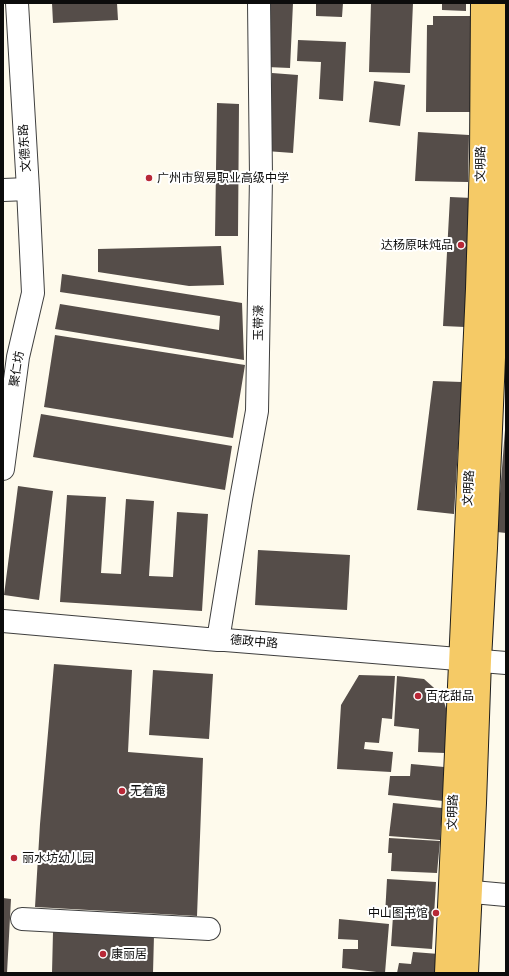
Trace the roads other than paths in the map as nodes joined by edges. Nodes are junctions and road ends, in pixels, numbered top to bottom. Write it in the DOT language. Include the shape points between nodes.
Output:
graph roads {
  1 [pos="17,3"];
  2 [pos="259,3"];
  3 [pos="482,3"];
  4 [pos="499,3"];
  5 [pos="28,189"];
  6 [pos="3,190"];
  7 [pos="33,293"];
  8 [pos="3,470"];
  9 [pos="3,621"];
  10 [pos="218,640"];
  11 [pos="470,660"];
  12 [pos="506,663"];
  13 [pos="460,891"];
  14 [pos="506,895"];
  15 [pos="22,919"];
  16 [pos="209,929"];
  17 [pos="446,973"];
  18 [pos="467,973"];
  1 -- 5 [label="street, 文德东路"];
  2 -- 10 [label="street, 玉带濠" via="261,177 257,411"];
  3 -- 11 [label="main road, 文明路" via="477,289 464,586"];
  4 -- 11 [label="main road, 文明路" via="496,310 486,548"];
  5 -- 6 [label="street"];
  5 -- 7 [label="street, 文德东路"];
  7 -- 8 [label="street, 聚仁坊" via="18,357"];
  9 -- 10 [label="street, 德政中路"];
  10 -- 11 [label="street, 德政中路"];
  11 -- 12 [label="street, 德政中路"];
  11 -- 13 [label="main road, 文明路"];
  13 -- 14 [label="street"];
  13 -- 17 [label="main road, 文明路"];
  13 -- 18 [label="main road, 文明路"];
  15 -- 16 [label="street"];
}
